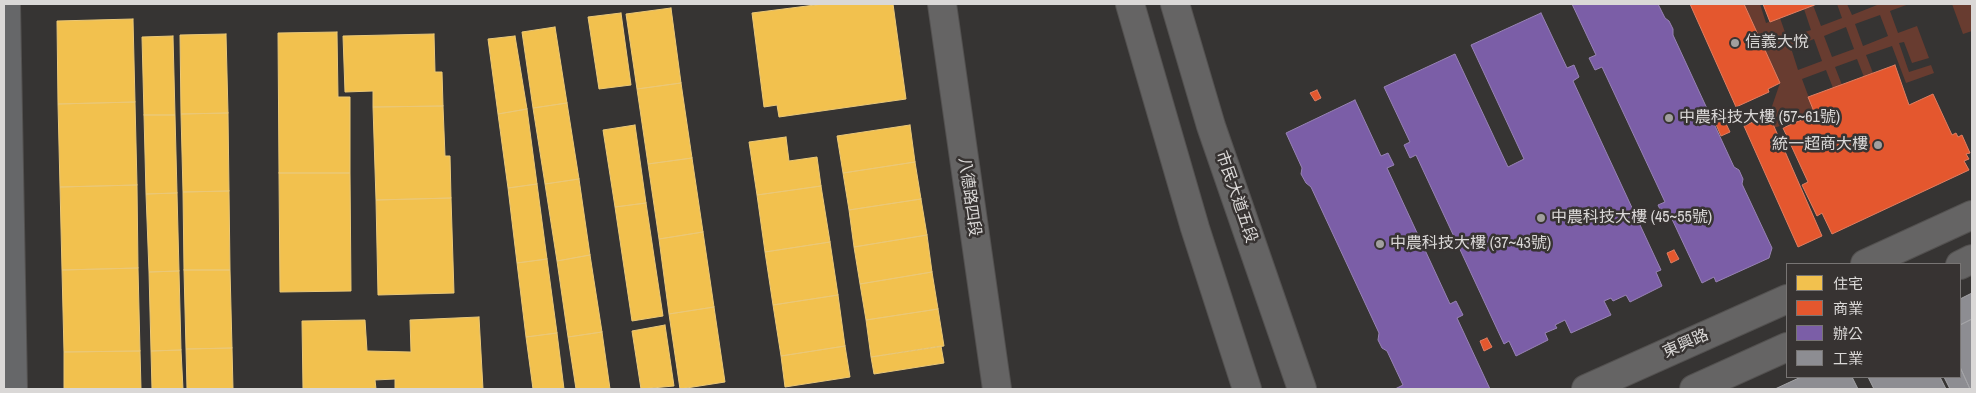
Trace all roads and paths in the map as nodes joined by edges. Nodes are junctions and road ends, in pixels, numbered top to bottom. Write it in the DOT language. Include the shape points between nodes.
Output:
graph roads {
  1 [pos="6,4"];
  2 [pos="942,4"];
  3 [pos="1130,4"];
  4 [pos="1175,4"];
  5 [pos="1972,215"];
  6 [pos="1867,263"];
  7 [pos="1786,299"];
  8 [pos="1786,346"];
  9 [pos="13,389"];
  10 [pos="997,389"];
  11 [pos="1247,389"];
  12 [pos="1302,389"];
  13 [pos="1586,389"];
  14 [pos="1694,389"];
  1 -- 9 [label="main road"];
  2 -- 10 [label="street, 八德路四段"];
  3 -- 11 [label="street" via="1195,228"];
  4 -- 12 [label="street, 市民大道五段" via="1211,126"];
  5 -- 6 [label="street"];
  7 -- 13 [label="street, 東興路"];
  8 -- 14 [label="street"];
}
